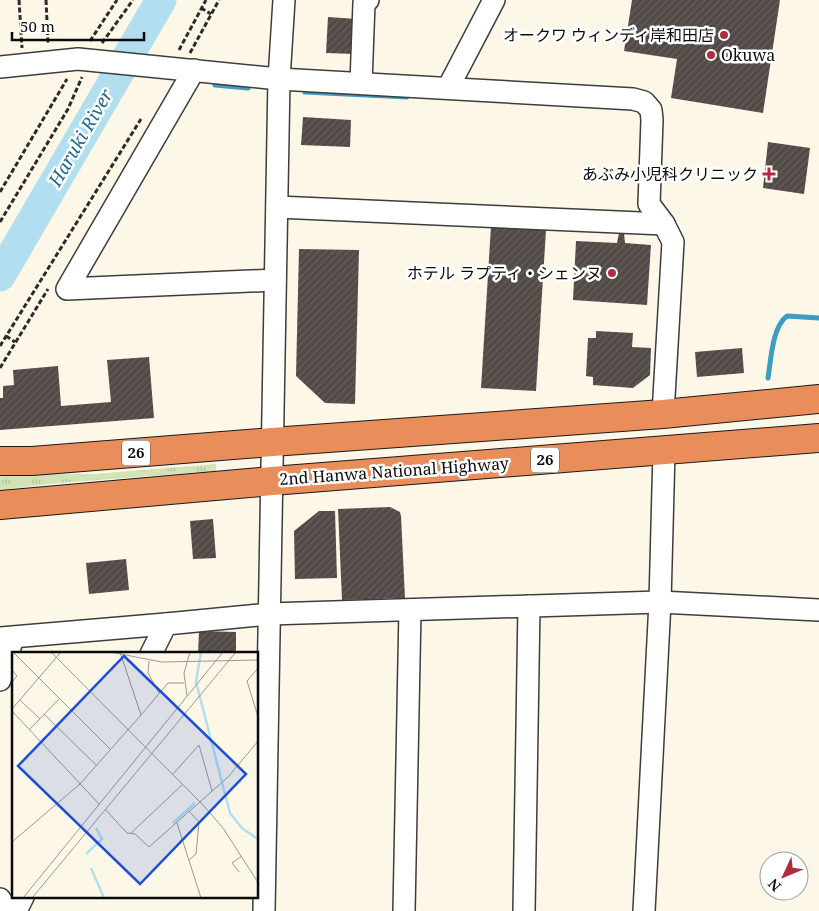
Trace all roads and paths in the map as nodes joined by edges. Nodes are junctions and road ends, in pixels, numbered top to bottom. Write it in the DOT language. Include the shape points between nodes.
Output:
graph roads {
  1 [pos="19,0"];
  2 [pos="46,0"];
  3 [pos="117,0"];
  4 [pos="133,0"];
  5 [pos="206,0"];
  6 [pos="284,0"];
  7 [pos="368,0"];
  8 [pos="494,0"];
  9 [pos="201,8"];
  10 [pos="211,14"];
  11 [pos="48,51"];
  12 [pos="23,53"];
  13 [pos="88,60"];
  14 [pos="0,67"];
  15 [pos="168,68"];
  16 [pos="194,70"];
  17 [pos="279,78"];
  18 [pos="360,83"];
  19 [pos="448,88"];
  20 [pos="144,115"];
  21 [pos="0,192"];
  22 [pos="277,207"];
  23 [pos="0,222"];
  24 [pos="664,224"];
  25 [pos="275,280"];
  26 [pos="6,336"];
  27 [pos="16,342"];
  28 [pos="0,346"];
  29 [pos="819,399"];
  30 [pos="663,414"];
  31 [pos="819,438"];
  32 [pos="272,442"];
  33 [pos="664,451"];
  34 [pos="0,461"];
  35 [pos="272,481"];
  36 [pos="0,505"];
  37 [pos="660,602"];
  38 [pos="529,606"];
  39 [pos="410,610"];
  40 [pos="819,610"];
  41 [pos="269,614"];
  42 [pos="166,624"];
  43 [pos="7,638"];
  44 [pos="152,652"];
  45 [pos="0,680"];
  46 [pos="22,898"];
  47 [pos="0,899"];
  48 [pos="7,911"];
  49 [pos="16,911"];
  50 [pos="264,911"];
  51 [pos="404,911"];
  52 [pos="524,911"];
  53 [pos="644,911"];
  1 -- 12 [label="path"];
  2 -- 11 [label="path"];
  3 -- 13 [label="path"];
  4 -- 13 [label="path"];
  5 -- 9 [label="path"];
  6 -- 17 [label="street"];
  7 -- 18 [label="street" via="364,3"];
  8 -- 19 [label="street"];
  9 -- 10 [label="path"];
  9 -- 15 [label="path"];
  13 -- 14 [label="street"];
  13 -- 15 [label="street"];
  13 -- 21 [label="path"];
  13 -- 23 [label="path" via="68,109"];
  15 -- 16 [label="street"];
  16 -- 17 [label="street"];
  16 -- 25 [label="street" via="66,289"];
  17 -- 18 [label="street"];
  17 -- 22 [label="street"];
  18 -- 19 [label="street"];
  19 -- 24 [label="street" via="644,102 651,110 652,120 648,204"];
  20 -- 26 [label="path"];
  22 -- 24 [label="street"];
  22 -- 25 [label="street"];
  24 -- 30 [label="street" via="673,242"];
  25 -- 32 [label="street"];
  26 -- 27 [label="path"];
  26 -- 28 [label="path"];
  29 -- 30 [label="highway, 26"];
  30 -- 32 [label="highway, 26"];
  31 -- 33 [label="highway, 2nd Hanwa National Highway / 26"];
  32 -- 34 [label="highway, 26"];
  32 -- 35 [label="street"];
  33 -- 35 [label="highway, 2nd Hanwa National Highway / 26"];
  33 -- 37 [label="street"];
  35 -- 36 [label="highway, 2nd Hanwa National Highway / 26"];
  35 -- 41 [label="street"];
  37 -- 38 [label="street"];
  37 -- 40 [label="street"];
  37 -- 53 [label="street"];
  38 -- 39 [label="street"];
  38 -- 52 [label="street"];
  39 -- 41 [label="street"];
  39 -- 51 [label="street"];
  41 -- 42 [label="street"];
  41 -- 50 [label="street"];
  42 -- 43 [label="street"];
  42 -- 44 [label="street"];
  43 -- 45 [label="street"];
  46 -- 49 [label="street"];
  47 -- 48 [label="street"];
}
